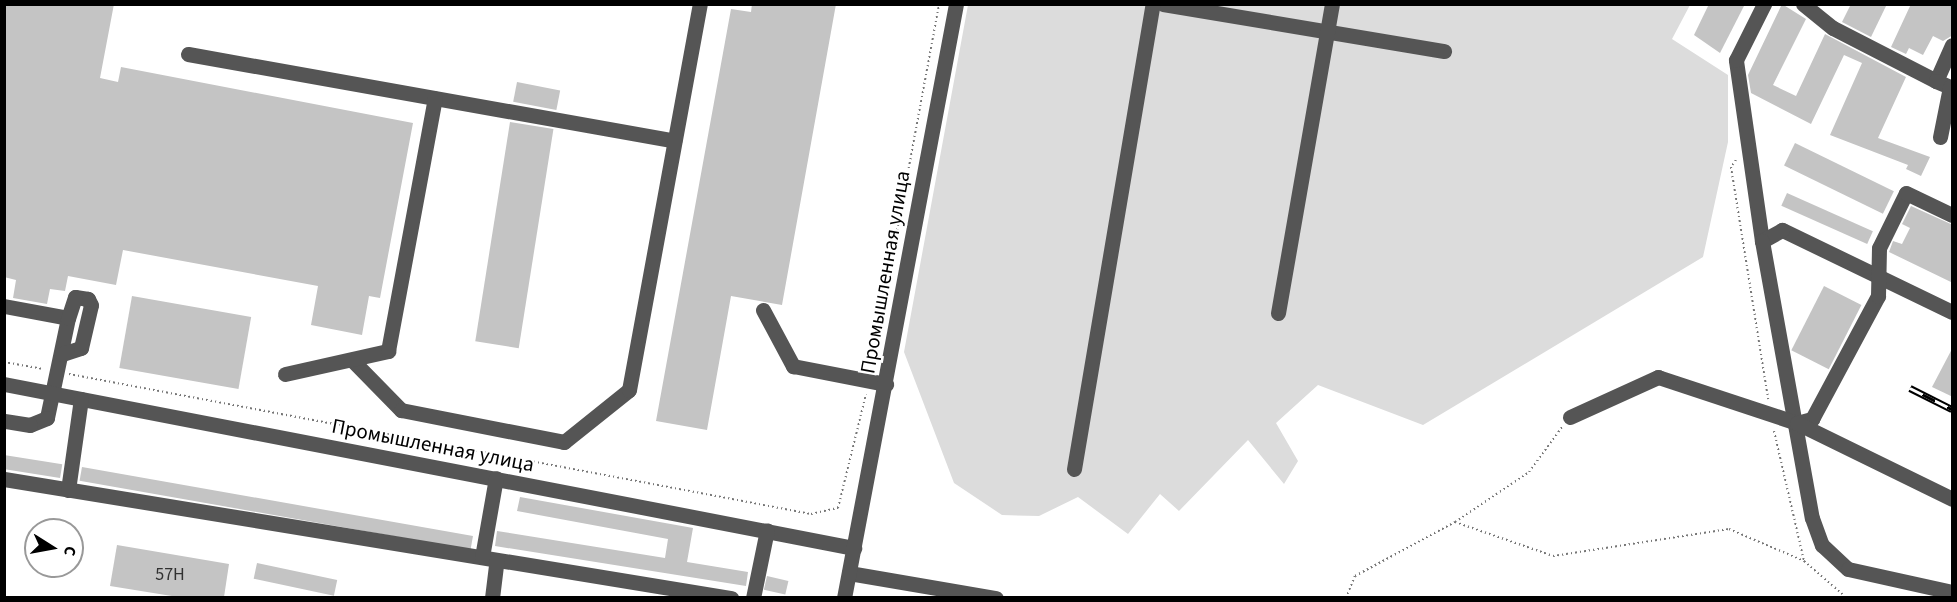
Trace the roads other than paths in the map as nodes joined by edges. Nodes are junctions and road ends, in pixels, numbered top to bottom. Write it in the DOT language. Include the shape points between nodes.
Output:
graph roads {
  1 [pos="700,4"];
  2 [pos="956,4"];
  3 [pos="1153,4"];
  4 [pos="1163,4"];
  5 [pos="1332,4"];
  6 [pos="1764,4"];
  7 [pos="1803,4"];
  8 [pos="1328,31"];
  9 [pos="1953,45"];
  10 [pos="1444,51"];
  11 [pos="188,54"];
  12 [pos="1936,81"];
  13 [pos="435,98"];
  14 [pos="1940,137"];
  15 [pos="674,141"];
  16 [pos="1953,215"];
  17 [pos="1762,241"];
  18 [pos="1876,274"];
  19 [pos="4,306"];
  20 [pos="763,310"];
  21 [pos="1953,312"];
  22 [pos="1278,313"];
  23 [pos="68,318"];
  24 [pos="62,354"];
  25 [pos="353,362"];
  26 [pos="285,374"];
  27 [pos="4,384"];
  28 [pos="886,384"];
  29 [pos="54,394"];
  30 [pos="81,399"];
  31 [pos="1570,417"];
  32 [pos="4,421"];
  33 [pos="1797,423"];
  34 [pos="1074,469"];
  35 [pos="496,478"];
  36 [pos="4,479"];
  37 [pos="68,490"];
  38 [pos="1953,499"];
  39 [pos="767,530"];
  40 [pos="854,548"];
  41 [pos="489,559"];
  42 [pos="849,573"];
  43 [pos="1953,592"];
  44 [pos="492,597"];
  45 [pos="731,597"];
  46 [pos="753,597"];
  47 [pos="844,597"];
  48 [pos="996,597"];
  1 -- 15 [label="street"];
  2 -- 28 [label="street, Промышленная улица"];
  3 -- 34 [label="street"];
  4 -- 8 [label="street"];
  5 -- 8 [label="street"];
  6 -- 17 [label="street" via="1736,60"];
  7 -- 12 [label="street" via="1833,28"];
  8 -- 10 [label="street"];
  8 -- 22 [label="street"];
  9 -- 12 [label="street"];
  11 -- 13 [label="street"];
  12 -- 14 [label="street" via="1950,87"];
  13 -- 15 [label="street"];
  13 -- 25 [label="street" via="388,351"];
  15 -- 25 [label="street" via="629,390 564,442 401,410"];
  16 -- 18 [label="street" via="1906,193 1879,248"];
  17 -- 18 [label="street" via="1782,230"];
  17 -- 33 [label="street"];
  18 -- 21 [label="street"];
  18 -- 33 [label="street" via="1878,296 1812,419"];
  19 -- 23 [label="street"];
  20 -- 28 [label="street" via="793,366"];
  23 -- 24 [label="street"];
  23 -- 24 [label="street" via="75,297 88,299 91,305 81,348"];
  24 -- 29 [label="street"];
  25 -- 26 [label="street"];
  27 -- 29 [label="street, Промышленная улица"];
  28 -- 40 [label="street, Промышленная улица"];
  29 -- 30 [label="street, Промышленная улица"];
  29 -- 32 [label="street" via="47,418 39,424"];
  30 -- 35 [label="street, Промышленная улица"];
  30 -- 37 [label="street"];
  31 -- 33 [label="street" via="1658,377"];
  33 -- 38 [label="street"];
  33 -- 43 [label="street" via="1812,518 1822,545 1848,569"];
  35 -- 39 [label="street, Промышленная улица"];
  35 -- 41 [label="street"];
  36 -- 37 [label="street"];
  37 -- 41 [label="street"];
  39 -- 40 [label="street, Промышленная улица"];
  39 -- 46 [label="street"];
  40 -- 42 [label="street, Промышленная улица"];
  41 -- 44 [label="street"];
  41 -- 45 [label="street"];
  42 -- 47 [label="street, Промышленная улица"];
  42 -- 48 [label="street"];
}
